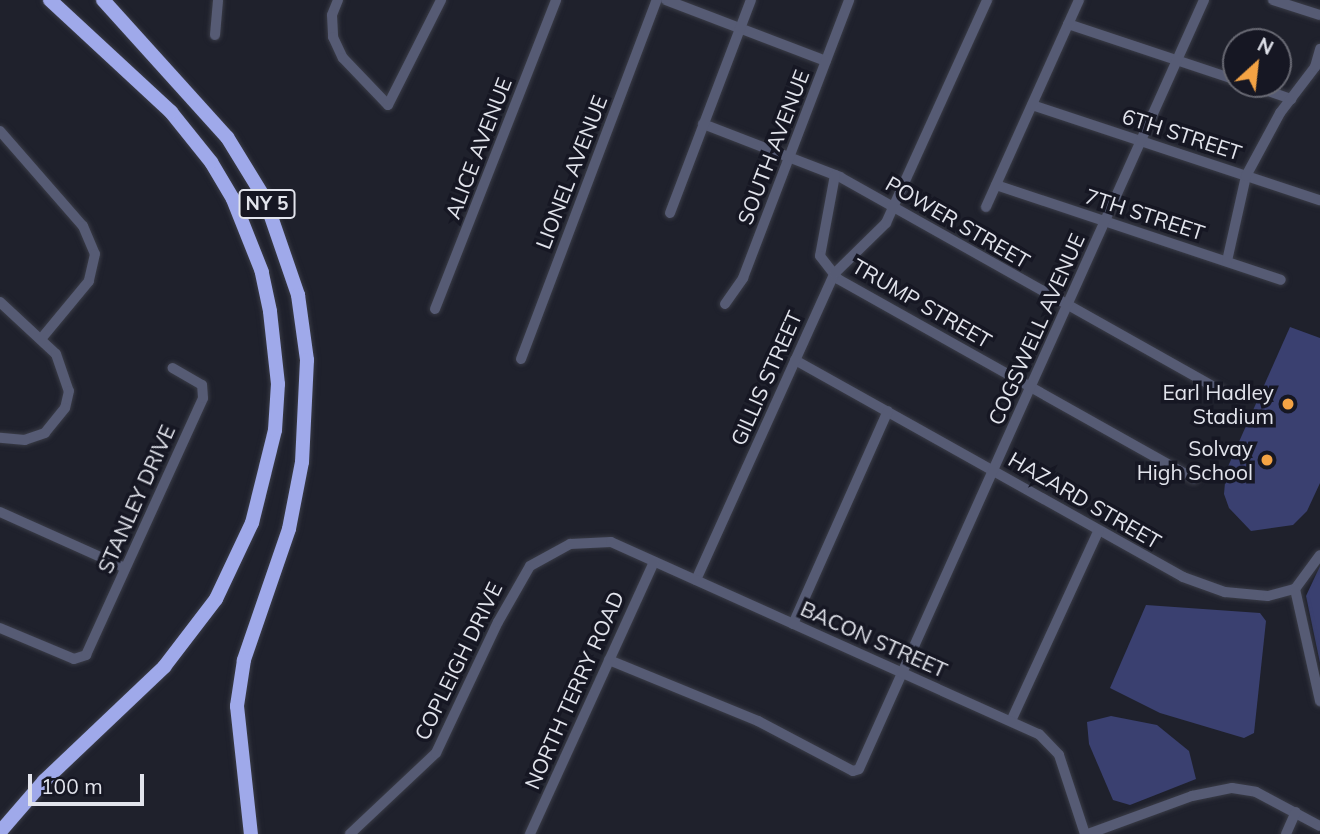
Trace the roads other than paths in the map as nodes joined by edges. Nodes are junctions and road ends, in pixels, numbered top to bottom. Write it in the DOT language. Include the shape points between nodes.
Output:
graph roads {
  1 [pos="50,0"];
  2 [pos="103,0"];
  3 [pos="218,0"];
  4 [pos="338,0"];
  5 [pos="441,0"];
  6 [pos="556,0"];
  7 [pos="657,0"];
  8 [pos="666,0"];
  9 [pos="751,0"];
  10 [pos="849,0"];
  11 [pos="987,0"];
  12 [pos="1079,0"];
  13 [pos="1204,0"];
  14 [pos="1273,0"];
  15 [pos="1320,15"];
  16 [pos="1068,24"];
  17 [pos="740,29"];
  18 [pos="215,35"];
  19 [pos="1320,49"];
  20 [pos="826,61"];
  21 [pos="1177,61"];
  22 [pos="1222,75"];
  23 [pos="1288,98"];
  24 [pos="1291,99"];
  25 [pos="1032,104"];
  26 [pos="703,124"];
  27 [pos="0,131"];
  28 [pos="1141,141"];
  29 [pos="790,156"];
  30 [pos="835,175"];
  31 [pos="1246,176"];
  32 [pos="996,185"];
  33 [pos="1320,200"];
  34 [pos="893,207"];
  35 [pos="986,207"];
  36 [pos="670,213"];
  37 [pos="1105,221"];
  38 [pos="1227,261"];
  39 [pos="834,274"];
  40 [pos="1281,280"];
  41 [pos="0,302"];
  42 [pos="725,303"];
  43 [pos="1067,306"];
  44 [pos="435,309"];
  45 [pos="41,338"];
  46 [pos="521,359"];
  47 [pos="794,360"];
  48 [pos="172,369"];
  49 [pos="1031,387"];
  50 [pos="1223,393"];
  51 [pos="888,411"];
  52 [pos="0,438"];
  53 [pos="994,470"];
  54 [pos="1194,480"];
  55 [pos="0,512"];
  56 [pos="1098,530"];
  57 [pos="1320,555"];
  58 [pos="654,562"];
  59 [pos="125,568"];
  60 [pos="696,580"];
  61 [pos="1294,589"];
  62 [pos="793,624"];
  63 [pos="0,628"];
  64 [pos="609,660"];
  65 [pos="902,673"];
  66 [pos="1320,701"];
  67 [pos="1011,721"];
  68 [pos="1296,812"];
  69 [pos="17,815"];
  70 [pos="250,815"];
  71 [pos="1320,826"];
  72 [pos="0,832"];
  73 [pos="5,834"];
  74 [pos="244,834"];
  75 [pos="251,834"];
  76 [pos="350,834"];
  77 [pos="530,834"];
  78 [pos="1087,834"];
  79 [pos="1286,834"];
  1 -- 69 [label="highway, NY 5" via="171,112 233,199 262,272 278,384 265,484 236,561 216,599 164,667 44,781"];
  2 -- 70 [label="highway, NY 5" via="228,137 265,199 298,295 307,360 302,462 289,529 244,660 237,706"];
  3 -- 18 [label="street"];
  4 -- 5 [label="street" via="332,15 333,37 343,58 382,102 391,102"];
  6 -- 44 [label="street, ALICE AVENUE"];
  7 -- 46 [label="street, LIONEL AVENUE"];
  8 -- 17 [label="street"];
  9 -- 17 [label="street"];
  10 -- 20 [label="street, SOUTH AVENUE"];
  11 -- 34 [label="street, GILLIS STREET"];
  12 -- 16 [label="street"];
  13 -- 21 [label="street, COGSWELL AVENUE"];
  14 -- 15 [label="street"];
  16 -- 21 [label="street"];
  16 -- 25 [label="street"];
  17 -- 20 [label="street"];
  17 -- 26 [label="street"];
  19 -- 24 [label="street" via="1315,67"];
  20 -- 29 [label="street, SOUTH AVENUE"];
  21 -- 22 [label="street"];
  21 -- 28 [label="street, COGSWELL AVENUE"];
  23 -- 24 [label="street"];
  24 -- 31 [label="street"];
  25 -- 28 [label="street, 6TH STREET"];
  25 -- 32 [label="street"];
  26 -- 29 [label="street, POWER STREET"];
  26 -- 36 [label="street"];
  27 -- 45 [label="street" via="83,226 95,254 89,281"];
  28 -- 31 [label="street, 6TH STREET"];
  28 -- 37 [label="street, COGSWELL AVENUE"];
  29 -- 30 [label="street, POWER STREET"];
  29 -- 42 [label="street, SOUTH AVENUE" via="743,278"];
  30 -- 34 [label="street, POWER STREET"];
  30 -- 39 [label="street, TRUMP STREET" via="820,244 820,256"];
  31 -- 33 [label="street, 6TH STREET"];
  31 -- 38 [label="street"];
  32 -- 35 [label="street"];
  32 -- 37 [label="street, 7TH STREET"];
  34 -- 39 [label="street, GILLIS STREET" via="886,223"];
  34 -- 43 [label="street, POWER STREET"];
  37 -- 38 [label="street, 7TH STREET"];
  37 -- 43 [label="street, COGSWELL AVENUE"];
  38 -- 40 [label="street, 7TH STREET"];
  39 -- 47 [label="street, GILLIS STREET"];
  39 -- 49 [label="street, TRUMP STREET"];
  41 -- 45 [label="street"];
  43 -- 49 [label="street, COGSWELL AVENUE"];
  43 -- 50 [label="street, POWER STREET"];
  45 -- 52 [label="street" via="67,377 65,408 36,438"];
  47 -- 51 [label="street, HAZARD STREET"];
  47 -- 60 [label="street, GILLIS STREET"];
  48 -- 59 [label="street, STANLEY DRIVE" via="202,385 203,398"];
  49 -- 53 [label="street, COGSWELL AVENUE"];
  49 -- 54 [label="street, TRUMP STREET"];
  51 -- 53 [label="street, HAZARD STREET"];
  51 -- 62 [label="street"];
  53 -- 56 [label="street, HAZARD STREET"];
  53 -- 65 [label="street, COGSWELL AVENUE"];
  55 -- 59 [label="street"];
  56 -- 61 [label="street, HAZARD STREET" via="1183,577 1226,592 1268,596"];
  56 -- 67 [label="street"];
  57 -- 61 [label="street"];
  58 -- 60 [label="street, BACON STREET"];
  58 -- 64 [label="street, NORTH TERRY ROAD"];
  58 -- 76 [label="street, COPLEIGH DRIVE" via="611,542 585,542 558,548 530,566 436,753"];
  59 -- 63 [label="street, STANLEY DRIVE" via="82,658 66,657"];
  60 -- 62 [label="street, BACON STREET"];
  61 -- 66 [label="street"];
  62 -- 65 [label="street, BACON STREET"];
  64 -- 65 [label="street, COGSWELL AVENUE" via="758,721 853,771 859,769"];
  64 -- 77 [label="street, NORTH TERRY ROAD"];
  65 -- 67 [label="street, BACON STREET"];
  67 -- 78 [label="street, BACON STREET" via="1048,741 1065,767"];
  68 -- 71 [label="street"];
  68 -- 78 [label="street" via="1247,789 1220,788"];
  68 -- 79 [label="street"];
  69 -- 72 [label="highway"];
  69 -- 73 [label="highway, NY 5"];
  70 -- 74 [label="highway"];
  70 -- 75 [label="highway, NY 5"];
}
